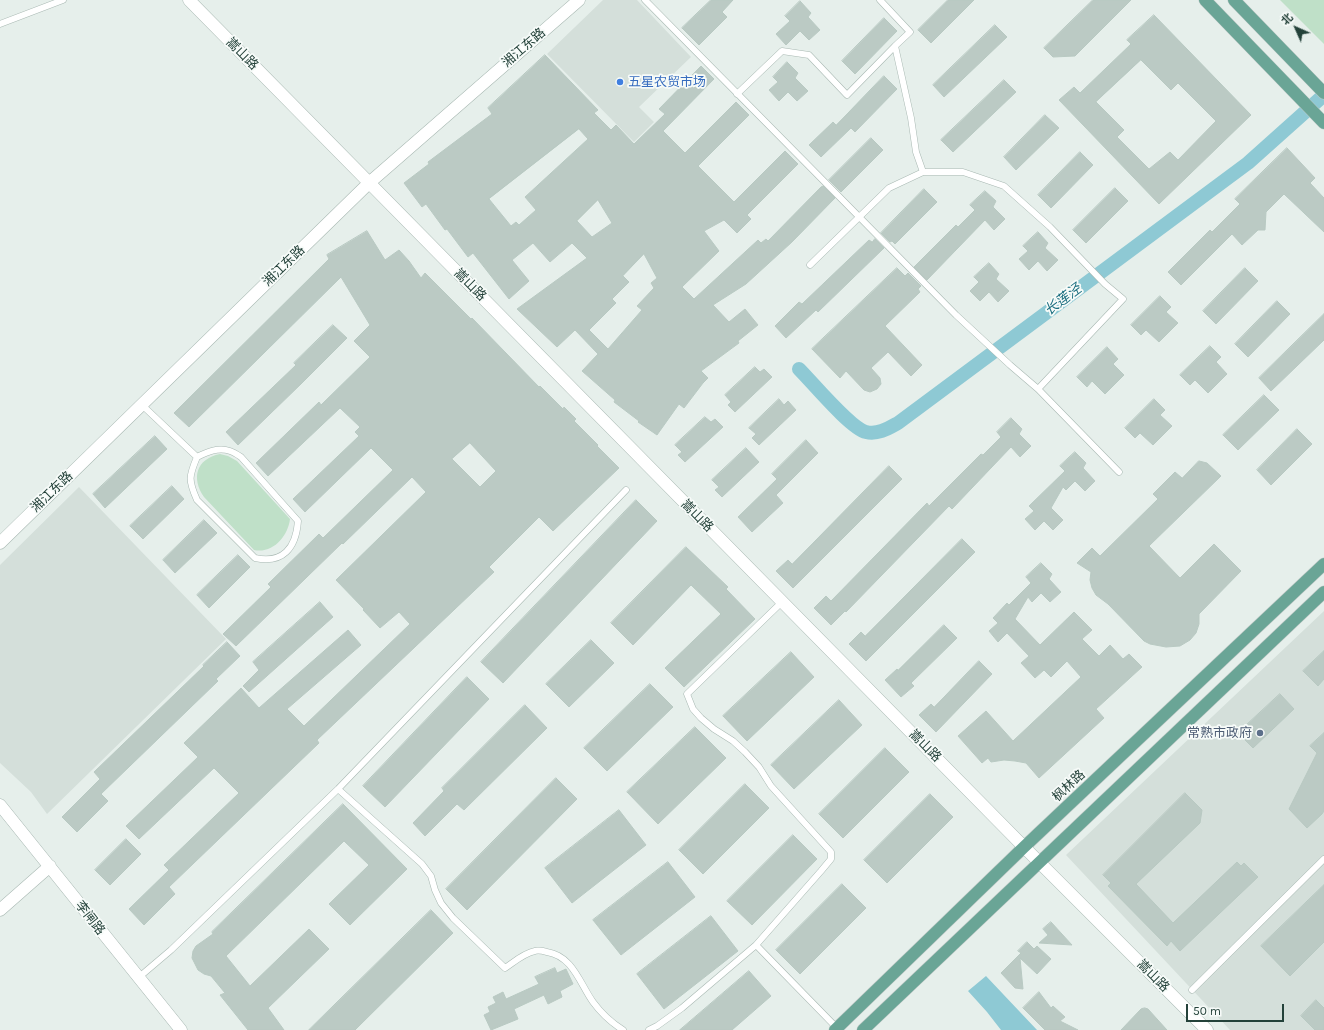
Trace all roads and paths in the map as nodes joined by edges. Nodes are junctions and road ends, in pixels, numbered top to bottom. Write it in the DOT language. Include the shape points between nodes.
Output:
graph roads {
  1 [pos="63,0"];
  2 [pos="189,0"];
  3 [pos="579,0"];
  4 [pos="645,0"];
  5 [pos="880,0"];
  6 [pos="1205,0"];
  7 [pos="1234,0"];
  8 [pos="0,24"];
  9 [pos="895,46"];
  10 [pos="1324,92"];
  11 [pos="737,94"];
  12 [pos="1324,123"];
  13 [pos="923,172"];
  14 [pos="369,183"];
  15 [pos="859,217"];
  16 [pos="810,265"];
  17 [pos="1038,389"];
  18 [pos="142,405"];
  19 [pos="197,457"];
  20 [pos="1119,472"];
  21 [pos="626,490"];
  22 [pos="0,543"];
  23 [pos="1324,564"];
  24 [pos="1324,592"];
  25 [pos="782,602"];
  26 [pos="338,788"];
  27 [pos="0,805"];
  28 [pos="1024,847"];
  29 [pos="1324,859"];
  30 [pos="1040,862"];
  31 [pos="50,866"];
  32 [pos="0,910"];
  33 [pos="756,945"];
  34 [pos="138,978"];
  35 [pos="1192,990"];
  36 [pos="836,1029"];
  37 [pos="181,1030"];
  38 [pos="623,1030"];
  39 [pos="649,1030"];
  40 [pos="863,1030"];
  41 [pos="1207,1030"];
  1 -- 8 [label="lane"];
  2 -- 14 [label="street, 嵩山路"];
  3 -- 14 [label="street, 湘江东路"];
  4 -- 11 [label="lane"];
  5 -- 9 [label="lane" via="910,32"];
  6 -- 12 [label="main road"];
  7 -- 10 [label="main road"];
  9 -- 11 [label="lane" via="847,94 809,55 782,51"];
  9 -- 13 [label="lane" via="916,152"];
  11 -- 15 [label="lane"];
  13 -- 15 [label="lane" via="889,188"];
  13 -- 17 [label="lane" via="963,172 1004,186 1123,299"];
  14 -- 18 [label="street, 湘江东路"];
  14 -- 25 [label="street, 嵩山路"];
  15 -- 16 [label="lane"];
  15 -- 17 [label="lane" via="956,315"];
  17 -- 20 [label="lane"];
  18 -- 19 [label="lane"];
  18 -- 22 [label="street, 湘江东路"];
  19 -- 19 [label="lane" via="190,479 192,490 198,500 255,558 278,558 286,552 294,541 298,521 241,458 230,451 218,450 208,451"];
  21 -- 26 [label="lane"];
  23 -- 28 [label="main road, 枫林路"];
  24 -- 30 [label="main road"];
  25 -- 28 [label="street, 嵩山路"];
  25 -- 33 [label="lane" via="687,694 693,709 701,718 745,752 759,767 771,786 831,852 831,859"];
  26 -- 34 [label="lane" via="171,950"];
  26 -- 38 [label="lane" via="422,864 431,876 441,903 505,968 536,950 558,955 568,962 605,1016"];
  27 -- 31 [label="street, 李闸路"];
  28 -- 30 [label="street, 嵩山路"];
  28 -- 36 [label="main road, 枫林路"];
  29 -- 35 [label="lane"];
  30 -- 40 [label="main road"];
  30 -- 41 [label="street, 嵩山路"];
  31 -- 32 [label="street"];
  31 -- 34 [label="street, 李闸路"];
  33 -- 36 [label="lane"];
  33 -- 39 [label="lane" via="682,1008"];
  34 -- 37 [label="street, 李闸路"];
}
